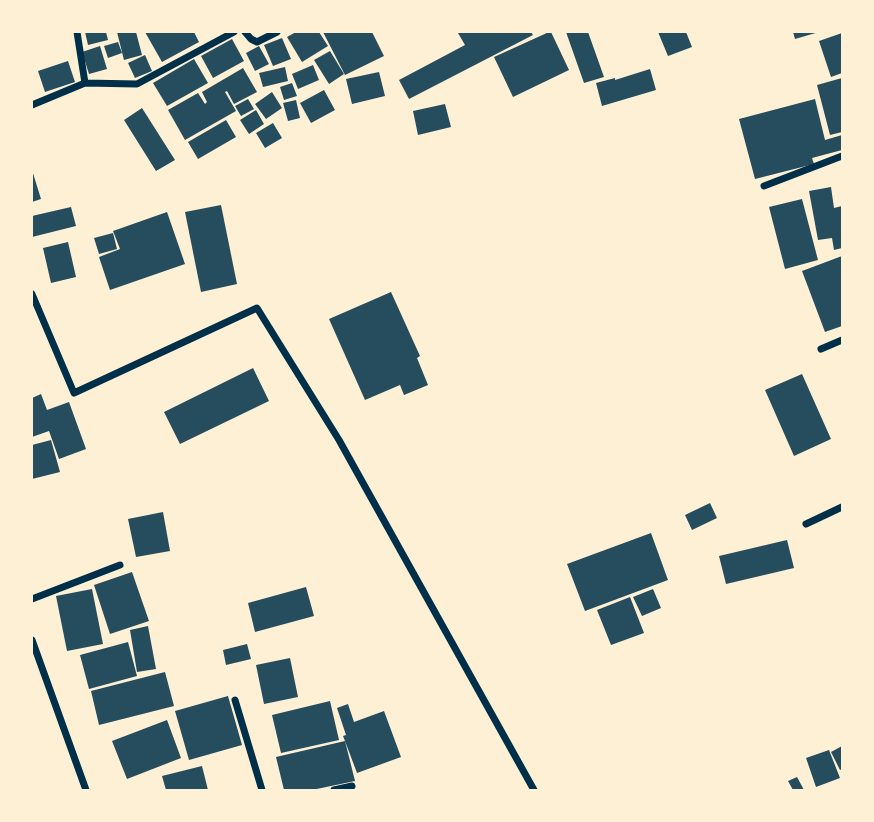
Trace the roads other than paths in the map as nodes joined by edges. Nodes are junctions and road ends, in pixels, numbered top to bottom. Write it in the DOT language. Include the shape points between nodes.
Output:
graph roads {
  1 [pos="77,32"];
  2 [pos="234,32"];
  3 [pos="245,32"];
  4 [pos="277,32"];
  5 [pos="85,83"];
  6 [pos="32,105"];
  7 [pos="842,156"];
  8 [pos="764,186"];
  9 [pos="32,294"];
  10 [pos="842,340"];
  11 [pos="821,349"];
  12 [pos="842,507"];
  13 [pos="806,524"];
  14 [pos="120,565"];
  15 [pos="32,599"];
  16 [pos="32,640"];
  17 [pos="235,700"];
  18 [pos="352,786"];
  19 [pos="86,790"];
  20 [pos="262,790"];
  21 [pos="334,790"];
  22 [pos="534,790"];
  1 -- 5 [label="street"];
  2 -- 5 [label="street" via="137,84"];
  3 -- 4 [label="street" via="257,42"];
  5 -- 6 [label="street"];
  7 -- 8 [label="street"];
  9 -- 22 [label="street" via="74,393 257,308 339,440"];
  10 -- 11 [label="street"];
  12 -- 13 [label="street"];
  14 -- 15 [label="street"];
  16 -- 19 [label="street"];
  17 -- 20 [label="street"];
  18 -- 21 [label="street"];
}
